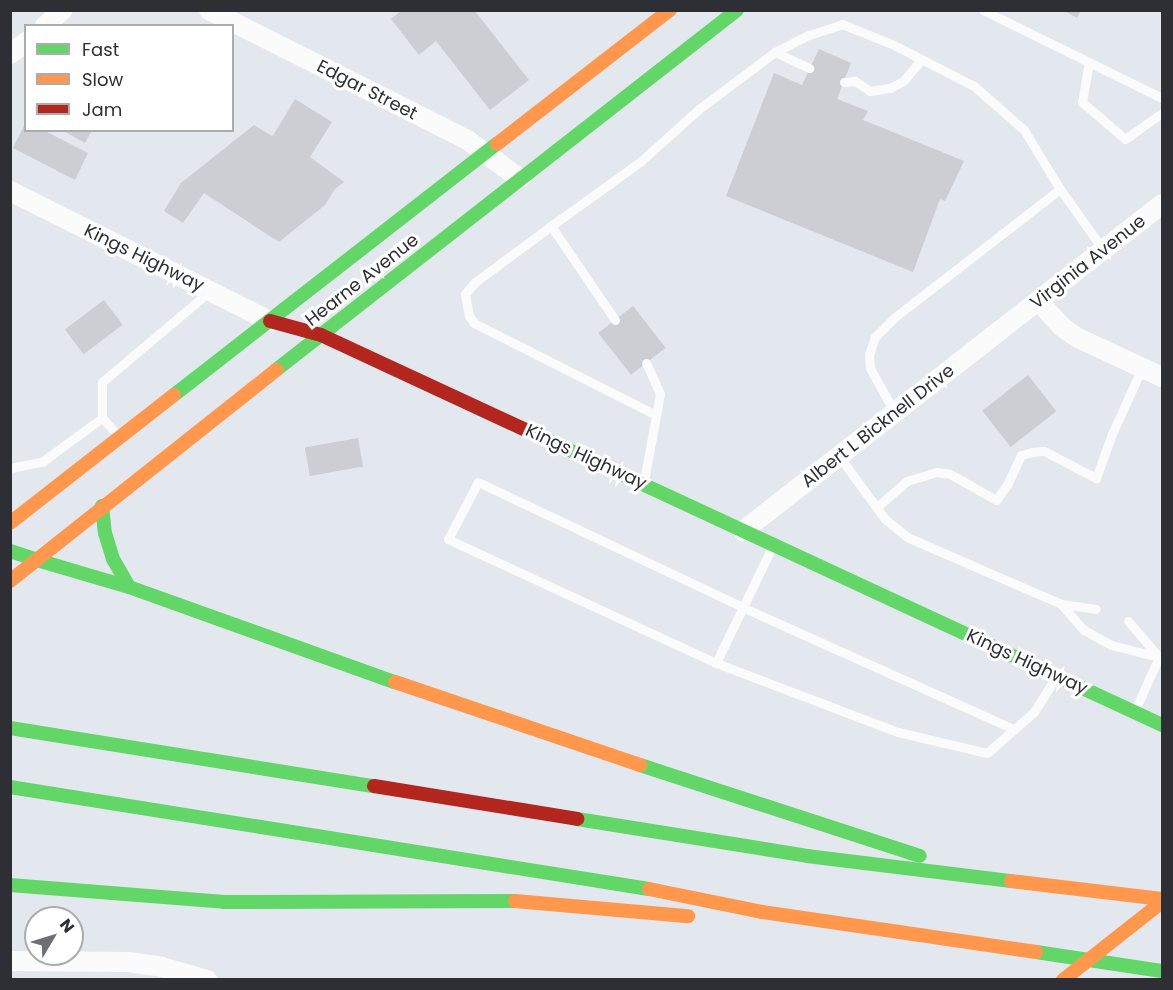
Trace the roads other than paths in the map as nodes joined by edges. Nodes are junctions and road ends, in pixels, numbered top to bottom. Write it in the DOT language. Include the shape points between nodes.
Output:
graph roads {
  1 [pos="63,10"];
  2 [pos="209,10"];
  3 [pos="670,10"];
  4 [pos="738,10"];
  5 [pos="983,10"];
  6 [pos="47,24"];
  7 [pos="24,44"];
  8 [pos="775,52"];
  9 [pos="10,54"];
  10 [pos="921,60"];
  11 [pos="1089,62"];
  12 [pos="810,68"];
  13 [pos="844,82"];
  14 [pos="1162,98"];
  15 [pos="1162,113"];
  16 [pos="488,154"];
  17 [pos="520,179"];
  18 [pos="1060,189"];
  19 [pos="10,191"];
  20 [pos="1162,204"];
  21 [pos="551,226"];
  22 [pos="1104,251"];
  23 [pos="210,291"];
  24 [pos="1038,302"];
  25 [pos="615,320"];
  26 [pos="1014,320"];
  27 [pos="270,321"];
  28 [pos="321,334"];
  29 [pos="646,363"];
  30 [pos="1142,368"];
  31 [pos="1162,377"];
  32 [pos="895,412"];
  33 [pos="656,415"];
  34 [pos="102,418"];
  35 [pos="120,437"];
  36 [pos="839,456"];
  37 [pos="10,468"];
  38 [pos="644,484"];
  39 [pos="102,506"];
  40 [pos="877,507"];
  41 [pos="10,523"];
  42 [pos="743,531"];
  43 [pos="773,544"];
  44 [pos="10,551"];
  45 [pos="37,560"];
  46 [pos="10,580"];
  47 [pos="129,587"];
  48 [pos="1061,604"];
  49 [pos="742,607"];
  50 [pos="1096,609"];
  51 [pos="1128,621"];
  52 [pos="1161,657"];
  53 [pos="716,663"];
  54 [pos="1057,675"];
  55 [pos="1134,712"];
  56 [pos="1162,725"];
  57 [pos="10,728"];
  58 [pos="1014,729"];
  59 [pos="10,787"];
  60 [pos="10,885"];
  61 [pos="1056,886"];
  62 [pos="1162,901"];
  63 [pos="696,917"];
  64 [pos="732,921"];
  65 [pos="980,945"];
  66 [pos="10,961"];
  67 [pos="1162,971"];
  68 [pos="207,980"];
  69 [pos="1063,980"];
  1 -- 6 [label="street"];
  2 -- 16 [label="street, Edgar Street"];
  3 -- 16 [label="main road, Hearne Avenue" via="584,84"];
  4 -- 17 [label="main road, Hearne Avenue" via="603,108"];
  5 -- 11 [label="lane"];
  7 -- 9 [label="street"];
  8 -- 10 [label="lane" via="842,24"];
  8 -- 12 [label="lane"];
  8 -- 21 [label="lane" via="699,109 641,161"];
  10 -- 13 [label="lane" via="903,81 890,88 870,91 855,81"];
  10 -- 18 [label="lane" via="974,86 1024,130"];
  11 -- 14 [label="lane"];
  11 -- 15 [label="lane" via="1082,102 1125,140"];
  16 -- 17 [label="street, Edgar Street"];
  16 -- 27 [label="main road, Hearne Avenue"];
  17 -- 28 [label="main road, Hearne Avenue"];
  18 -- 22 [label="lane"];
  18 -- 32 [label="lane" via="895,317 875,337 869,355 870,368"];
  19 -- 23 [label="street, Kings Highway"];
  20 -- 22 [label="street, Virginia Avenue"];
  21 -- 25 [label="lane"];
  21 -- 33 [label="lane" via="475,282 465,294 469,316 474,323"];
  22 -- 24 [label="street, Virginia Avenue"];
  23 -- 27 [label="street, Kings Highway"];
  23 -- 34 [label="lane" via="102,382"];
  24 -- 26 [label="street, Virginia Avenue"];
  24 -- 30 [label="street" via="1078,338"];
  26 -- 32 [label="street, Albert L Bicknell Drive"];
  27 -- 28 [label="main road, Kings Highway"];
  27 -- 35 [label="main road, Hearne Avenue"];
  28 -- 38 [label="main road, Kings Highway"];
  28 -- 39 [label="main road, Hearne Avenue"];
  29 -- 33 [label="lane" via="660,394"];
  30 -- 31 [label="street"];
  30 -- 40 [label="lane" via="1096,478 1044,451 1032,452 1021,455 996,500 950,474 937,471 907,481"];
  32 -- 36 [label="street, Albert L Bicknell Drive"];
  33 -- 38 [label="lane"];
  34 -- 35 [label="lane"];
  34 -- 37 [label="lane" via="42,462"];
  35 -- 41 [label="main road, Hearne Avenue"];
  36 -- 40 [label="lane"];
  36 -- 42 [label="street, Albert L Bicknell Drive"];
  38 -- 42 [label="main road, Kings Highway"];
  39 -- 45 [label="main road, Hearne Avenue"];
  39 -- 47 [label="main road" via="113,559"];
  40 -- 48 [label="lane" via="907,537"];
  42 -- 43 [label="main road, Kings Highway"];
  43 -- 49 [label="lane"];
  43 -- 54 [label="main road, Kings Highway"];
  44 -- 45 [label="main road"];
  45 -- 46 [label="main road, Hearne Avenue"];
  45 -- 47 [label="main road"];
  47 -- 61 [label="main road" via="534,731 862,838 916,855"];
  48 -- 50 [label="lane"];
  48 -- 52 [label="lane" via="1084,630 1111,645"];
  49 -- 53 [label="lane"];
  49 -- 53 [label="lane" via="478,482 448,539"];
  49 -- 58 [label="lane"];
  51 -- 52 [label="lane"];
  52 -- 55 [label="lane"];
  53 -- 58 [label="lane" via="898,732 987,753"];
  54 -- 55 [label="main road, Kings Highway"];
  54 -- 58 [label="lane" via="1034,712"];
  55 -- 56 [label="main road, Kings Highway"];
  57 -- 61 [label="main road" via="807,856"];
  59 -- 65 [label="main road"];
  60 -- 63 [label="main road" via="224,902 508,900"];
  61 -- 62 [label="main road"];
  62 -- 69 [label="main road"];
  64 -- 65 [label="main road"];
  65 -- 67 [label="main road"];
  66 -- 68 [label="street" via="128,962"];
}
